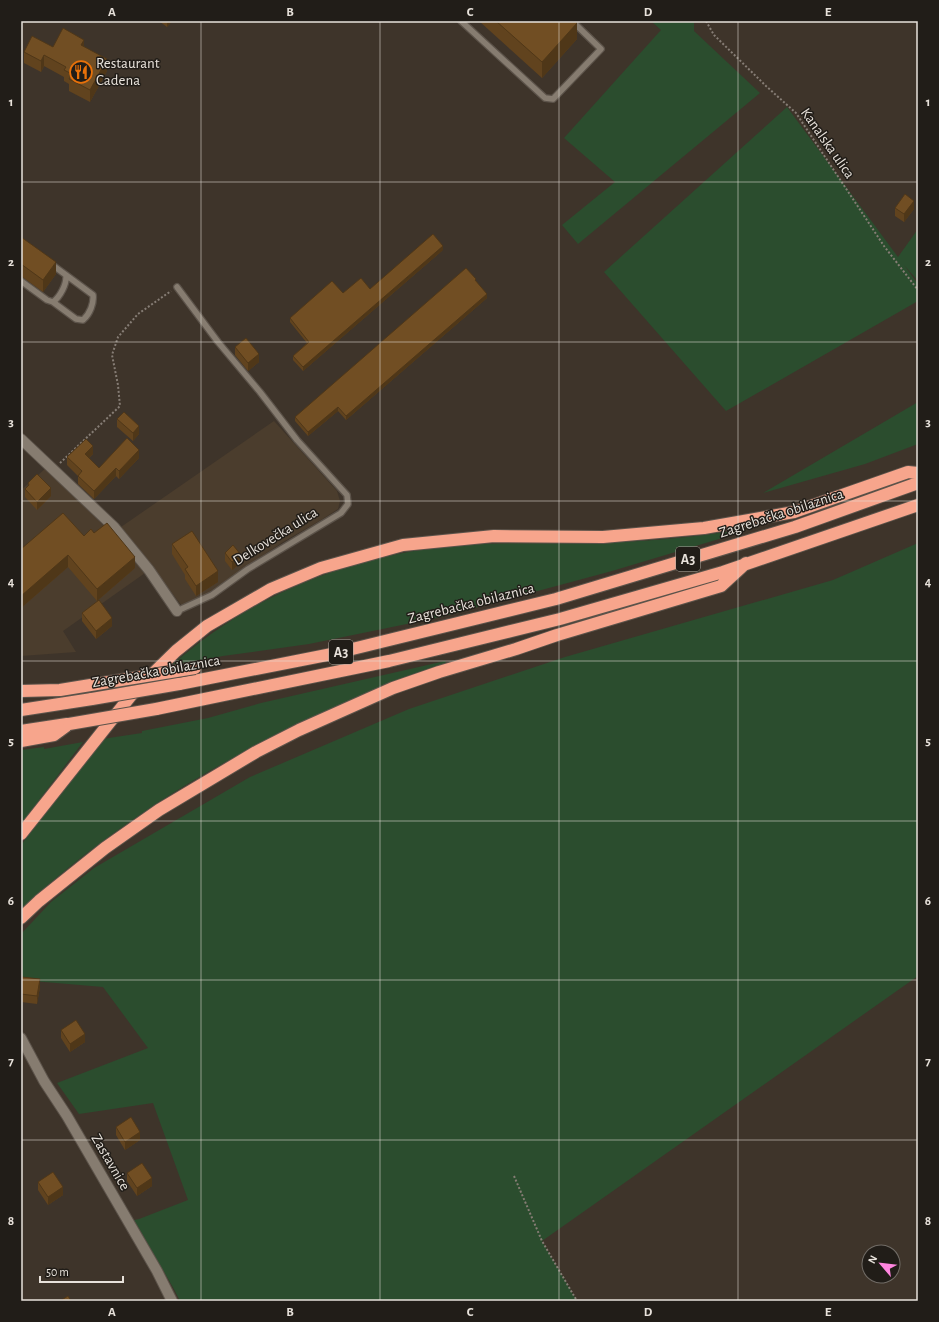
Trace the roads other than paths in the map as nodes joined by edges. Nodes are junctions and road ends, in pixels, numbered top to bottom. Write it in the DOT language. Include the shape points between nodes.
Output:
graph roads {
  1 [pos="461,21"];
  2 [pos="572,21"];
  3 [pos="47,261"];
  4 [pos="66,275"];
  5 [pos="21,281"];
  6 [pos="178,287"];
  7 [pos="53,302"];
  8 [pos="21,439"];
  9 [pos="918,473"];
  10 [pos="918,483"];
  11 [pos="918,505"];
  12 [pos="746,564"];
  13 [pos="177,611"];
  14 [pos="227,674"];
  15 [pos="21,691"];
  16 [pos="21,710"];
  17 [pos="69,724"];
  18 [pos="21,731"];
  19 [pos="21,741"];
  20 [pos="21,834"];
  21 [pos="21,918"];
  22 [pos="21,1038"];
  23 [pos="172,1301"];
  1 -- 2 [label="lane" via="544,98 553,99 601,49"];
  3 -- 4 [label="lane"];
  4 -- 7 [label="lane" via="63,289"];
  4 -- 7 [label="lane" via="93,295 94,301 87,317 83,320 76,318"];
  5 -- 7 [label="lane"];
  6 -- 13 [label="lane, Delkovečka ulica" via="218,342 297,440 347,495 348,504 341,513 248,568 212,595"];
  8 -- 13 [label="street, Delkovečka ulica" via="114,527 149,570"];
  9 -- 20 [label="highway" via="908,472 794,512 704,528 603,537 494,536 403,545 321,568 271,589 207,626 176,651 133,693"];
  10 -- 14 [label="highway, Zagrebačka obilaznica / A3" via="795,527 556,599 332,654"];
  11 -- 12 [label="highway, A3"];
  12 -- 17 [label="highway, A3, bridge" via="560,619 382,663 156,710"];
  12 -- 21 [label="highway" via="721,586 412,681 299,730 159,810 105,848"];
  14 -- 15 [label="highway, bridge" via="195,668 60,690"];
  14 -- 16 [label="highway, Zagrebačka obilaznica / A3, bridge"];
  17 -- 18 [label="highway, A3"];
  17 -- 19 [label="highway" via="54,735"];
  22 -- 23 [label="street, Zastavnice"];
}
